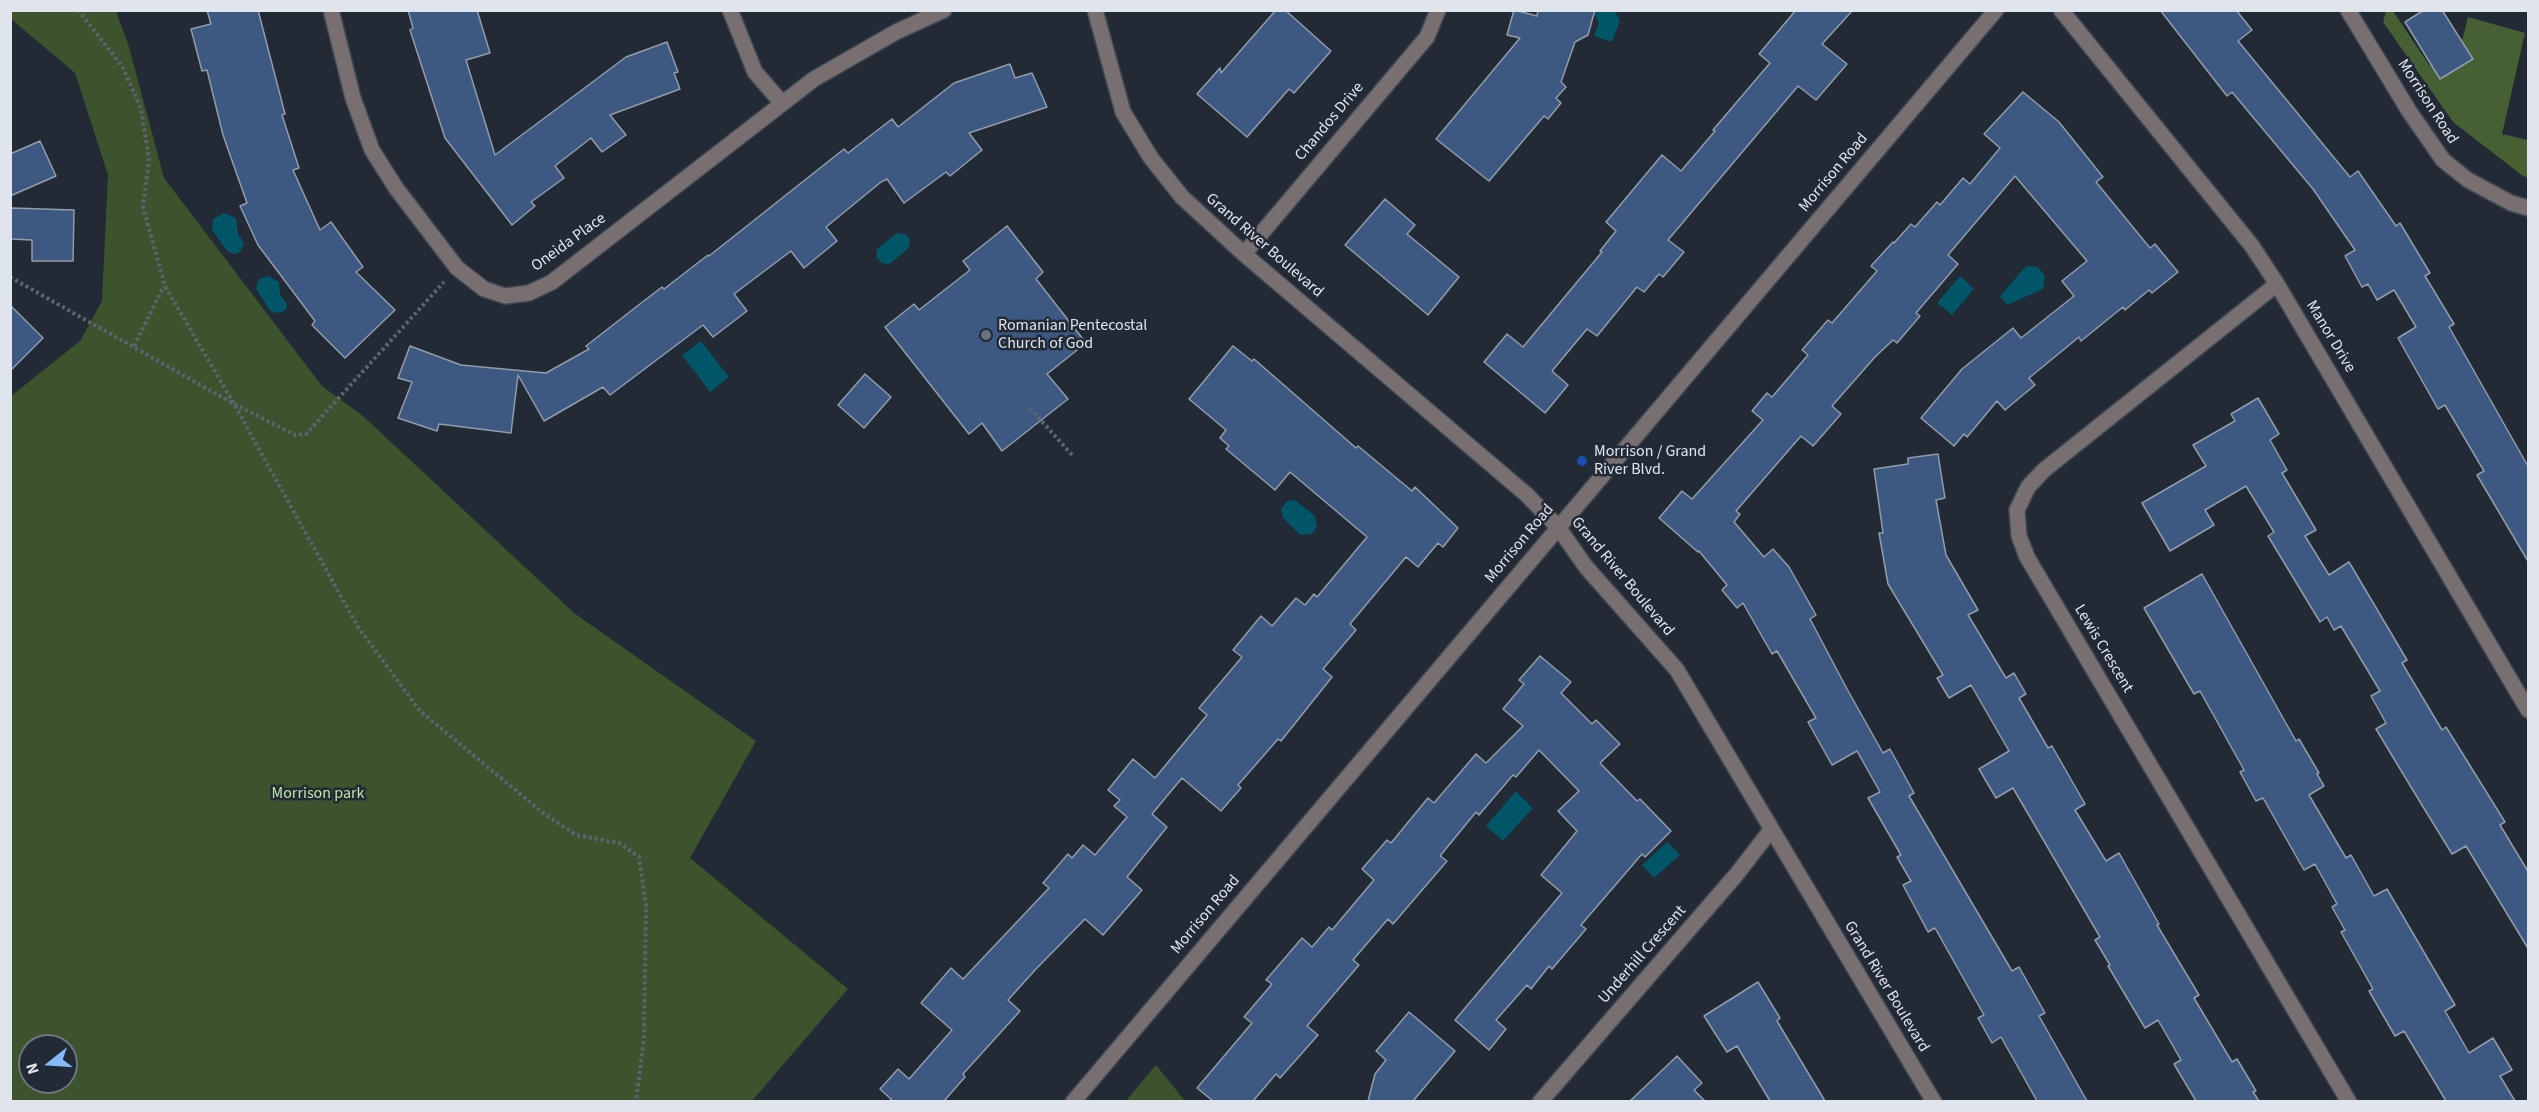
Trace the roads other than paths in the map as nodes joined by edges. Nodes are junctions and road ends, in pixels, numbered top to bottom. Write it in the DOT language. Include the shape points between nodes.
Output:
graph roads {
  1 [pos="331,10"];
  2 [pos="730,10"];
  3 [pos="944,10"];
  4 [pos="1095,10"];
  5 [pos="1438,10"];
  6 [pos="1996,10"];
  7 [pos="2061,10"];
  8 [pos="2348,10"];
  9 [pos="781,102"];
  10 [pos="2529,208"];
  11 [pos="1244,254"];
  12 [pos="2277,284"];
  13 [pos="1558,527"];
  14 [pos="2529,710"];
  15 [pos="1771,830"];
  16 [pos="1072,1101"];
  17 [pos="1540,1101"];
  18 [pos="1934,1101"];
  19 [pos="2349,1101"];
  1 -- 9 [label="street, Oneida Place" via="353,98 372,150 457,268 484,290 505,296 530,293 552,282"];
  2 -- 9 [label="street" via="755,72"];
  3 -- 9 [label="street, Oneida Place" via="875,44"];
  4 -- 11 [label="street, Grand River Boulevard" via="1123,112 1140,140 1182,197"];
  5 -- 11 [label="street, Chandos Drive" via="1426,37"];
  6 -- 13 [label="street, Morrison Road"];
  7 -- 12 [label="street, Manor Drive" via="2252,246"];
  8 -- 10 [label="street, Morrison Road" via="2443,160 2468,180"];
  11 -- 13 [label="street, Grand River Boulevard" via="1527,495"];
  12 -- 14 [label="street, Manor Drive"];
  12 -- 19 [label="street, Lewis Crescent" via="2044,470 2028,487 2017,510 2019,536 2027,556"];
  13 -- 15 [label="street, Grand River Boulevard" via="1586,567 1677,670"];
  13 -- 16 [label="street, Morrison Road"];
  15 -- 17 [label="street, Underhill Crescent"];
  15 -- 18 [label="street, Grand River Boulevard"];
}
